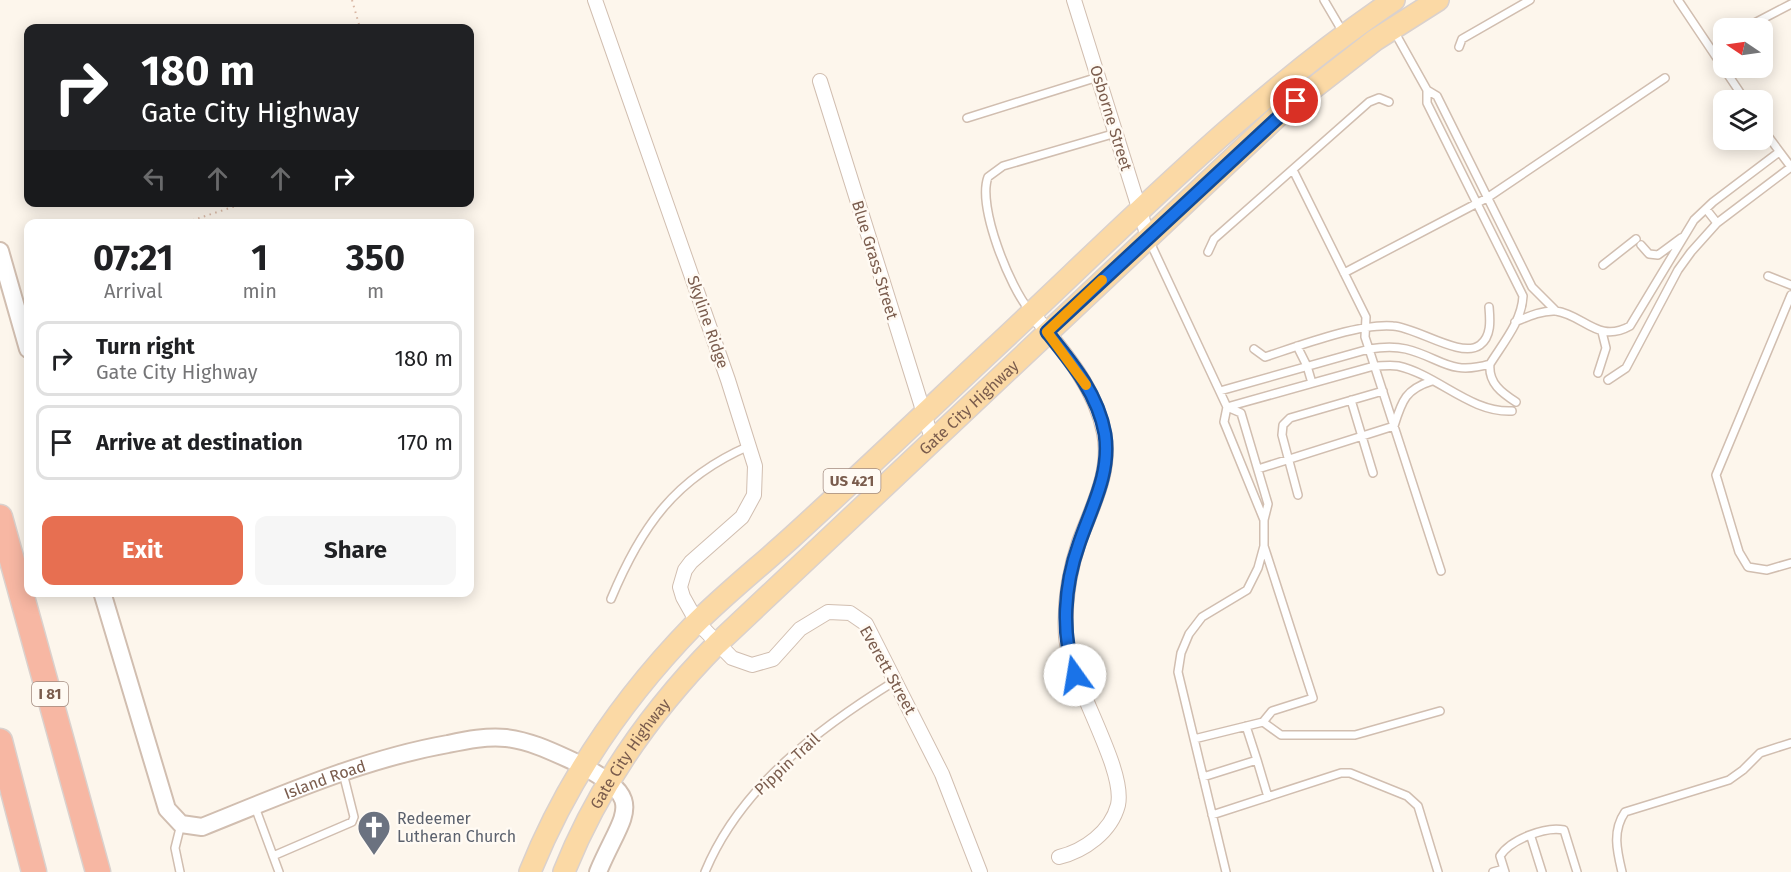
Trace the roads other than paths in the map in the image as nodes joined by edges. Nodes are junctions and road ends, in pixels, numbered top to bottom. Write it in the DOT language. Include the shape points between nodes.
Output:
graph roads {
  1 [pos="595,0"];
  2 [pos="1074,0"];
  3 [pos="1324,0"];
  4 [pos="1394,0"];
  5 [pos="1438,0"];
  6 [pos="1530,0"];
  7 [pos="1678,0"];
  8 [pos="1791,4"];
  9 [pos="1764,18"];
  10 [pos="1393,29"];
  11 [pos="1344,34"];
  12 [pos="1459,47"];
  13 [pos="1713,50"];
  14 [pos="1098,77"];
  15 [pos="1665,78"];
  16 [pos="820,81"];
  17 [pos="1427,90"];
  18 [pos="1389,102"];
  19 [pos="967,118"];
  20 [pos="1116,133"];
  21 [pos="1773,144"];
  22 [pos="1779,152"];
  23 [pos="1791,167"];
  24 [pos="1293,170"];
  25 [pos="1487,198"];
  26 [pos="1478,203"];
  27 [pos="1706,209"];
  28 [pos="1140,211"];
  29 [pos="1717,223"];
  30 [pos="1148,237"];
  31 [pos="1681,240"];
  32 [pos="0,251"];
  33 [pos="1208,252"];
  34 [pos="1691,252"];
  35 [pos="1603,265"];
  36 [pos="1344,273"];
  37 [pos="1767,276"];
  38 [pos="1791,285"];
  39 [pos="1791,295"];
  40 [pos="1490,307"];
  41 [pos="1556,311"];
  42 [pos="1032,313"];
  43 [pos="1515,322"];
  44 [pos="1366,328"];
  45 [pos="1047,332"];
  46 [pos="1602,332"];
  47 [pos="24,335"];
  48 [pos="1297,346"];
  49 [pos="1254,349"];
  50 [pos="1369,349"];
  51 [pos="1491,364"];
  52 [pos="1307,366"];
  53 [pos="1374,366"];
  54 [pos="1598,373"];
  55 [pos="1608,380"];
  56 [pos="1432,381"];
  57 [pos="1312,383"];
  58 [pos="1220,391"];
  59 [pos="1383,391"];
  60 [pos="1352,400"];
  61 [pos="1516,402"];
  62 [pos="1227,406"];
  63 [pos="1512,411"];
  64 [pos="924,414"];
  65 [pos="1394,426"];
  66 [pos="1362,436"];
  67 [pos="932,439"];
  68 [pos="749,446"];
  69 [pos="1288,459"];
  70 [pos="1258,469"];
  71 [pos="1373,473"];
  72 [pos="1298,495"];
  73 [pos="0,517"];
  74 [pos="1264,520"];
  75 [pos="1264,546"];
  76 [pos="1791,563"];
  77 [pos="1441,571"];
  78 [pos="103,597"];
  79 [pos="611,599"];
  80 [pos="697,622"];
  81 [pos="717,644"];
  82 [pos="895,681"];
  83 [pos="1440,711"];
  84 [pos="1263,722"];
  85 [pos="1246,726"];
  86 [pos="1194,738"];
  87 [pos="0,741"];
  88 [pos="1791,743"];
  89 [pos="1257,760"];
  90 [pos="583,766"];
  91 [pos="343,773"];
  92 [pos="1203,777"];
  93 [pos="608,780"];
  94 [pos="1268,797"];
  95 [pos="254,807"];
  96 [pos="1212,815"];
  97 [pos="181,824"];
  98 [pos="1531,837"];
  99 [pos="273,856"];
  100 [pos="1059,856"];
  101 [pos="1504,870"];
  102 [pos="34,872"];
  103 [pos="99,872"];
  104 [pos="180,872"];
  105 [pos="279,872"];
  106 [pos="530,872"];
  107 [pos="564,872"];
  108 [pos="598,872"];
  109 [pos="705,872"];
  110 [pos="980,872"];
  111 [pos="1226,872"];
  112 [pos="1438,872"];
  113 [pos="1493,872"];
  114 [pos="1542,872"];
  115 [pos="1577,872"];
  116 [pos="1623,872"];
  1 -- 68 [label="street, Skyline Ridge"];
  2 -- 14 [label="street, Osborne Street"];
  3 -- 11 [label="lane"];
  4 -- 11 [label="main road, Gate City Highway / US 421"];
  5 -- 10 [label="main road, Gate City Highway / US 421"];
  6 -- 12 [label="lane" via="1462,39"];
  7 -- 13 [label="lane"];
  8 -- 9 [label="lane"];
  10 -- 17 [label="lane"];
  10 -- 30 [label="main road, Gate City Highway / US 421" via="1280,114"];
  11 -- 28 [label="main road, Gate City Highway / US 421" via="1258,102"];
  14 -- 19 [label="lane"];
  14 -- 20 [label="street, Osborne Street"];
  15 -- 25 [label="lane"];
  16 -- 64 [label="street, Blue Grass Street"];
  17 -- 25 [label="lane" via="1437,96"];
  17 -- 26 [label="lane" via="1427,103"];
  18 -- 24 [label="lane" via="1379,98 1369,102"];
  20 -- 28 [label="street, Osborne Street"];
  20 -- 42 [label="lane" via="1003,165 988,177 984,198 1010,280"];
  21 -- 22 [label="lane"];
  22 -- 23 [label="lane"];
  22 -- 27 [label="lane"];
  23 -- 29 [label="lane"];
  24 -- 33 [label="lane" via="1214,239"];
  24 -- 36 [label="lane"];
  25 -- 26 [label="lane"];
  25 -- 41 [label="lane" via="1532,287"];
  26 -- 36 [label="lane"];
  26 -- 43 [label="lane" via="1523,296"];
  27 -- 29 [label="lane"];
  27 -- 31 [label="lane"];
  28 -- 30 [label="street, Osborne Street"];
  28 -- 42 [label="main road, Gate City Highway / US 421"];
  29 -- 34 [label="lane"];
  30 -- 45 [label="main road, Gate City Highway / US 421"];
  30 -- 58 [label="lane"];
  31 -- 34 [label="lane"];
  31 -- 35 [label="lane" via="1658,255 1649,254 1639,242"];
  31 -- 46 [label="lane" via="1630,326"];
  32 -- 47 [label="street"];
  34 -- 55 [label="lane" via="1626,368"];
  36 -- 44 [label="lane" via="1366,317"];
  37 -- 38 [label="lane"];
  39 -- 76 [label="lane" via="1716,475 1739,552 1748,567 1767,570"];
  40 -- 44 [label="lane" via="1490,330 1480,345 1467,349 1392,325"];
  41 -- 43 [label="lane"];
  41 -- 46 [label="lane"];
  42 -- 45 [label="street"];
  42 -- 64 [label="main road, Gate City Highway / US 421"];
  43 -- 51 [label="lane"];
  44 -- 48 [label="lane"];
  44 -- 50 [label="lane"];
  45 -- 67 [label="main road, Gate City Highway / US 421"];
  45 -- 100 [label="street" via="1092,394 1105,435 1101,482 1071,572 1065,618 1071,663 1108,753 1119,794 1105,828 1081,850"];
  46 -- 54 [label="lane" via="1606,348"];
  48 -- 49 [label="lane" via="1265,357"];
  48 -- 52 [label="lane"];
  50 -- 51 [label="lane" via="1406,349 1458,369"];
  50 -- 52 [label="lane"];
  50 -- 53 [label="lane"];
  51 -- 61 [label="lane" via="1489,373 1497,388"];
  52 -- 57 [label="lane"];
  52 -- 58 [label="lane"];
  53 -- 56 [label="lane" via="1396,366"];
  53 -- 57 [label="lane"];
  53 -- 59 [label="lane"];
  56 -- 63 [label="lane" via="1487,409"];
  56 -- 65 [label="lane" via="1415,386 1406,396"];
  57 -- 62 [label="lane"];
  58 -- 62 [label="lane"];
  59 -- 60 [label="lane"];
  59 -- 65 [label="lane"];
  60 -- 66 [label="lane"];
  60 -- 69 [label="lane" via="1290,418 1283,425 1282,435"];
  62 -- 70 [label="lane" via="1241,413"];
  62 -- 74 [label="lane" via="1224,422"];
  64 -- 67 [label="street, Blue Grass Street"];
  64 -- 80 [label="main road, Gate City Highway / US 421"];
  65 -- 66 [label="lane"];
  65 -- 77 [label="lane"];
  66 -- 69 [label="lane"];
  66 -- 71 [label="lane"];
  67 -- 81 [label="main road, Gate City Highway / US 421"];
  68 -- 79 [label="lane" via="705,469 666,504 635,546"];
  68 -- 80 [label="street, Skyline Ridge" via="756,480 748,508 691,562 682,577 682,597"];
  69 -- 70 [label="lane"];
  69 -- 72 [label="lane"];
  70 -- 74 [label="lane" via="1268,504"];
  73 -- 103 [label="highway, I 81"];
  74 -- 75 [label="lane"];
  75 -- 84 [label="lane" via="1313,698 1272,711"];
  75 -- 86 [label="lane" via="1246,590 1202,617 1181,653 1178,672"];
  78 -- 97 [label="street" via="167,809"];
  80 -- 81 [label="street, Everett Street"];
  80 -- 90 [label="main road, Gate City Highway / US 421" via="634,693"];
  81 -- 82 [label="street, Everett Street" via="740,662 763,663 818,616 839,611 866,624"];
  81 -- 93 [label="main road, Gate City Highway / US 421" via="662,703"];
  82 -- 109 [label="lane, Pippin Trail" via="829,726 766,780 729,823"];
  82 -- 110 [label="street, Everett Street" via="942,774"];
  83 -- 84 [label="lane" via="1355,735 1281,735"];
  84 -- 85 [label="lane"];
  85 -- 86 [label="lane"];
  85 -- 89 [label="lane"];
  86 -- 92 [label="lane"];
  87 -- 102 [label="highway"];
  88 -- 116 [label="lane" via="1760,753 1729,780 1625,812 1619,821 1616,845"];
  89 -- 92 [label="lane"];
  89 -- 94 [label="lane"];
  90 -- 91 [label="street, Island Road" via="530,743 485,738 382,759"];
  90 -- 93 [label="street, Island Road"];
  90 -- 106 [label="main road, Gate City Highway / US 421"];
  91 -- 95 [label="street, Island Road"];
  91 -- 99 [label="lane" via="352,822"];
  92 -- 96 [label="lane"];
  93 -- 107 [label="main road, Gate City Highway / US 421"];
  93 -- 108 [label="street, Island Road" via="619,790 624,809 622,823"];
  94 -- 96 [label="lane"];
  94 -- 112 [label="lane" via="1341,773 1407,796 1418,806"];
  95 -- 97 [label="street, Island Road" via="202,827"];
  95 -- 99 [label="lane"];
  96 -- 111 [label="lane"];
  97 -- 104 [label="lane" via="176,848"];
  98 -- 101 [label="lane" via="1507,846 1500,856"];
  98 -- 114 [label="lane"];
  98 -- 115 [label="lane" via="1555,828 1564,830"];
  99 -- 105 [label="lane"];
  101 -- 113 [label="lane"];
}
